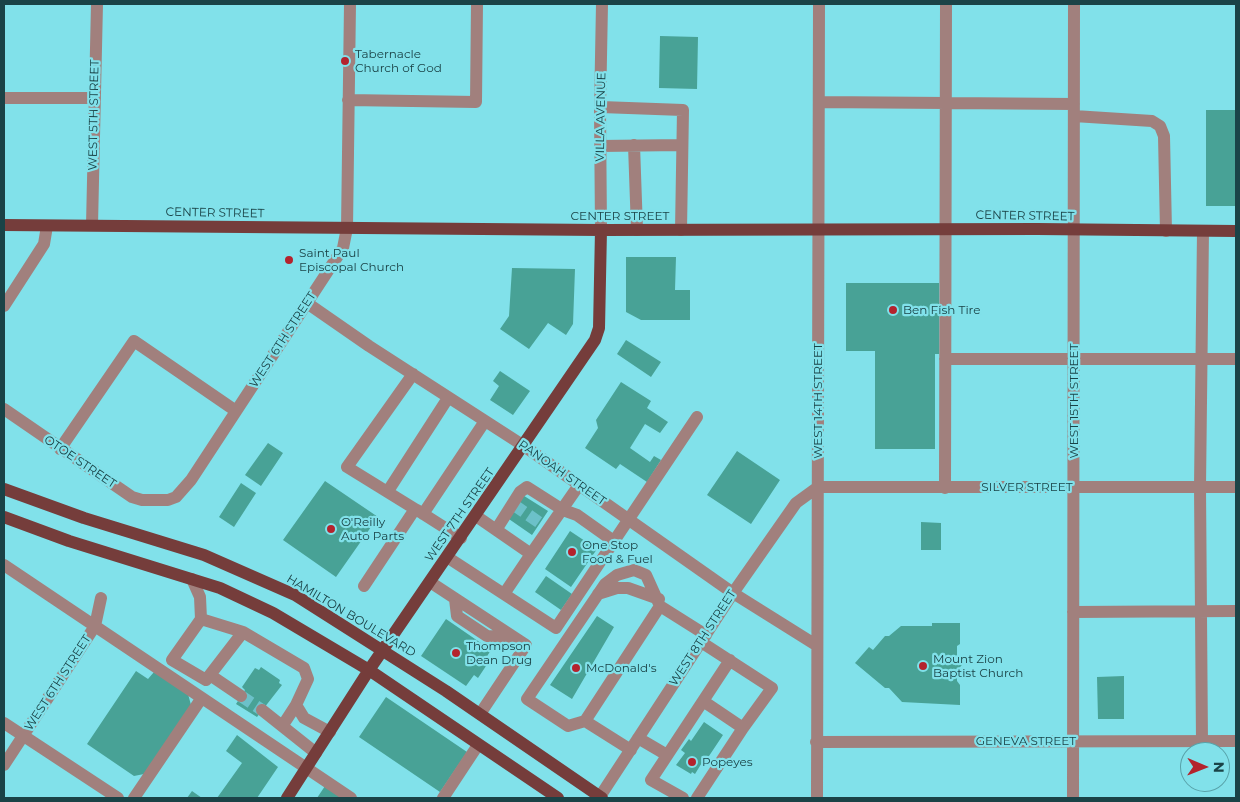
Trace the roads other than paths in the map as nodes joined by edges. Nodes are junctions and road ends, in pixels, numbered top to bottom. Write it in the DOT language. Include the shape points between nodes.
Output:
graph roads {
  1 [pos="97,4"];
  2 [pos="350,4"];
  3 [pos="477,4"];
  4 [pos="602,4"];
  5 [pos="819,4"];
  6 [pos="946,4"];
  7 [pos="1074,4"];
  8 [pos="4,98"];
  9 [pos="95,98"];
  10 [pos="348,100"];
  11 [pos="819,102"];
  12 [pos="946,103"];
  13 [pos="601,107"];
  14 [pos="1074,110"];
  15 [pos="682,145"];
  16 [pos="600,146"];
  17 [pos="634,146"];
  18 [pos="4,225"];
  19 [pos="92,225"];
  20 [pos="46,226"];
  21 [pos="347,228"];
  22 [pos="946,229"];
  23 [pos="601,230"];
  24 [pos="637,230"];
  25 [pos="681,230"];
  26 [pos="818,230"];
  27 [pos="1075,230"];
  28 [pos="1166,231"];
  29 [pos="1203,231"];
  30 [pos="1236,232"];
  31 [pos="307,303"];
  32 [pos="4,306"];
  33 [pos="946,358"];
  34 [pos="1074,359"];
  35 [pos="1201,360"];
  36 [pos="1236,360"];
  37 [pos="413,374"];
  38 [pos="448,398"];
  39 [pos="4,409"];
  40 [pos="236,411"];
  41 [pos="697,417"];
  42 [pos="485,421"];
  43 [pos="524,446"];
  44 [pos="60,449"];
  45 [pos="580,486"];
  46 [pos="818,487"];
  47 [pos="1073,487"];
  48 [pos="1200,487"];
  49 [pos="1236,487"];
  50 [pos="945,488"];
  51 [pos="4,489"];
  52 [pos="388,492"];
  53 [pos="162,500"];
  54 [pos="563,510"];
  55 [pos="419,511"];
  56 [pos="476,516"];
  57 [pos="4,517"];
  58 [pos="629,521"];
  59 [pos="496,530"];
  60 [pos="461,538"];
  61 [pos="615,542"];
  62 [pos="531,554"];
  63 [pos="447,557"];
  64 [pos="4,565"];
  65 [pos="192,579"];
  66 [pos="430,582"];
  67 [pos="364,586"];
  68 [pos="733,593"];
  69 [pos="504,594"];
  70 [pos="598,594"];
  71 [pos="101,598"];
  72 [pos="659,603"];
  73 [pos="1201,610"];
  74 [pos="1236,611"];
  75 [pos="1073,612"];
  76 [pos="201,619"];
  77 [pos="95,626"];
  78 [pos="242,632"];
  79 [pos="703,638"];
  80 [pos="816,645"];
  81 [pos="383,650"];
  82 [pos="730,660"];
  83 [pos="368,670"];
  84 [pos="210,675"];
  85 [pos="241,696"];
  86 [pos="201,699"];
  87 [pos="703,701"];
  88 [pos="296,705"];
  89 [pos="262,710"];
  90 [pos="480,714"];
  91 [pos="585,721"];
  92 [pos="4,723"];
  93 [pos="283,725"];
  94 [pos="743,728"];
  95 [pos="330,732"];
  96 [pos="23,735"];
  97 [pos="638,738"];
  98 [pos="1073,740"];
  99 [pos="1236,741"];
  100 [pos="816,742"];
  101 [pos="1202,742"];
  102 [pos="478,745"];
  103 [pos="631,750"];
  104 [pos="316,753"];
  105 [pos="667,756"];
  106 [pos="4,765"];
  107 [pos="306,769"];
  108 [pos="118,798"];
  109 [pos="134,798"];
  110 [pos="287,798"];
  111 [pos="351,798"];
  112 [pos="443,798"];
  113 [pos="558,798"];
  114 [pos="601,798"];
  115 [pos="683,798"];
  116 [pos="697,798"];
  117 [pos="817,798"];
  118 [pos="1073,798"];
  1 -- 9 [label="street, WEST 5TH STREET"];
  2 -- 10 [label="street, WEST 6TH STREET"];
  3 -- 10 [label="street" via="476,102"];
  4 -- 13 [label="street, VILLA AVENUE"];
  5 -- 11 [label="street, WEST 14TH STREET"];
  6 -- 12 [label="street"];
  7 -- 14 [label="street, WEST 15TH STREET"];
  8 -- 9 [label="street"];
  9 -- 19 [label="street, WEST 5TH STREET"];
  10 -- 21 [label="street, WEST 6TH STREET"];
  11 -- 12 [label="street"];
  11 -- 26 [label="street, WEST 14TH STREET"];
  12 -- 14 [label="street"];
  12 -- 22 [label="street"];
  13 -- 15 [label="street" via="683,110"];
  13 -- 16 [label="street, VILLA AVENUE"];
  14 -- 27 [label="street, WEST 15TH STREET"];
  14 -- 28 [label="street" via="1152,121 1160,126 1164,136"];
  15 -- 17 [label="street"];
  15 -- 25 [label="street"];
  16 -- 17 [label="street"];
  16 -- 23 [label="street, VILLA AVENUE"];
  17 -- 24 [label="street"];
  18 -- 20 [label="main road, CENTER STREET"];
  19 -- 20 [label="main road, CENTER STREET"];
  19 -- 21 [label="main road, CENTER STREET"];
  20 -- 32 [label="street" via="44,244"];
  21 -- 23 [label="main road, CENTER STREET"];
  21 -- 31 [label="street, WEST 6TH STREET" via="343,248"];
  22 -- 26 [label="main road, CENTER STREET"];
  22 -- 27 [label="main road, CENTER STREET"];
  22 -- 33 [label="street"];
  23 -- 24 [label="main road, CENTER STREET"];
  23 -- 43 [label="main road, WEST 7TH STREET" via="600,328"];
  24 -- 25 [label="main road, CENTER STREET"];
  25 -- 26 [label="main road, CENTER STREET"];
  26 -- 46 [label="street, WEST 14TH STREET"];
  27 -- 28 [label="main road, CENTER STREET"];
  27 -- 34 [label="street, WEST 15TH STREET"];
  28 -- 29 [label="main road, CENTER STREET"];
  29 -- 30 [label="main road, CENTER STREET"];
  29 -- 35 [label="street"];
  31 -- 37 [label="street, PANOAH STREET"];
  31 -- 40 [label="street, WEST 6TH STREET"];
  33 -- 34 [label="street"];
  33 -- 50 [label="street"];
  34 -- 35 [label="street"];
  34 -- 47 [label="street, WEST 15TH STREET"];
  35 -- 36 [label="street"];
  35 -- 48 [label="street"];
  37 -- 38 [label="street, PANOAH STREET"];
  37 -- 52 [label="street" via="347,467"];
  38 -- 42 [label="street, PANOAH STREET"];
  38 -- 52 [label="street"];
  39 -- 44 [label="street, OTOE STREET"];
  40 -- 44 [label="street" via="134,341"];
  40 -- 53 [label="street, WEST 6TH STREET" via="191,480 176,497"];
  41 -- 58 [label="street"];
  42 -- 43 [label="street, PANOAH STREET"];
  42 -- 55 [label="street"];
  43 -- 45 [label="street, PANOAH STREET"];
  43 -- 56 [label="main road, WEST 7TH STREET"];
  44 -- 53 [label="street, OTOE STREET" via="132,497"];
  45 -- 54 [label="street"];
  45 -- 58 [label="street, PANOAH STREET"];
  46 -- 50 [label="street, SILVER STREET"];
  46 -- 68 [label="street, WEST 8TH STREET" via="796,503"];
  46 -- 80 [label="street, WEST 14TH STREET"];
  47 -- 48 [label="street, SILVER STREET"];
  47 -- 50 [label="street, SILVER STREET"];
  47 -- 75 [label="street, WEST 15TH STREET"];
  48 -- 49 [label="street, SILVER STREET"];
  48 -- 73 [label="street"];
  51 -- 81 [label="main road, HAMILTON BOULEVARD" via="234,567 295,596"];
  52 -- 55 [label="street"];
  54 -- 59 [label="street" via="527,487"];
  54 -- 61 [label="street" via="577,515"];
  54 -- 62 [label="street" via="544,526"];
  55 -- 60 [label="street"];
  55 -- 67 [label="street"];
  56 -- 59 [label="street"];
  56 -- 60 [label="main road, WEST 7TH STREET"];
  57 -- 65 [label="main road"];
  58 -- 61 [label="street"];
  58 -- 68 [label="street, PANOAH STREET"];
  59 -- 62 [label="street"];
  60 -- 63 [label="main road, WEST 7TH STREET"];
  61 -- 69 [label="street" via="556,628"];
  62 -- 69 [label="street"];
  63 -- 66 [label="main road, WEST 7TH STREET"];
  63 -- 69 [label="street"];
  64 -- 77 [label="street"];
  65 -- 76 [label="street" via="200,597"];
  65 -- 83 [label="main road" via="274,613"];
  66 -- 81 [label="main road, WEST 7TH STREET"];
  66 -- 90 [label="street" via="526,645"];
  68 -- 79 [label="street, WEST 8TH STREET"];
  68 -- 80 [label="street, PANOAH STREET"];
  70 -- 72 [label="street" via="628,588"];
  70 -- 72 [label="street" via="617,575 634,570 646,575"];
  70 -- 91 [label="street" via="527,699 568,726"];
  71 -- 77 [label="street, WEST 6TH STREET"];
  72 -- 79 [label="street"];
  72 -- 91 [label="street"];
  73 -- 74 [label="street"];
  73 -- 75 [label="street"];
  73 -- 101 [label="street"];
  75 -- 98 [label="street, WEST 15TH STREET"];
  76 -- 78 [label="street"];
  76 -- 84 [label="street" via="172,660 206,680"];
  77 -- 86 [label="street"];
  77 -- 96 [label="street, WEST 6TH STREET"];
  78 -- 84 [label="street"];
  78 -- 88 [label="street" via="304,668 308,678"];
  79 -- 82 [label="street"];
  79 -- 97 [label="street, WEST 8TH STREET"];
  80 -- 100 [label="street, WEST 14TH STREET"];
  81 -- 83 [label="main road, WEST 7TH STREET"];
  81 -- 90 [label="main road, HAMILTON BOULEVARD"];
  82 -- 87 [label="street"];
  82 -- 94 [label="street" via="772,688"];
  83 -- 95 [label="main road, WEST 7TH STREET"];
  83 -- 102 [label="main road"];
  84 -- 85 [label="street"];
  86 -- 107 [label="street"];
  86 -- 109 [label="street"];
  87 -- 94 [label="street"];
  87 -- 105 [label="street"];
  88 -- 93 [label="street"];
  88 -- 95 [label="street" via="304,718"];
  89 -- 93 [label="street"];
  90 -- 114 [label="main road, HAMILTON BOULEVARD"];
  91 -- 103 [label="street"];
  92 -- 96 [label="street"];
  93 -- 104 [label="street"];
  94 -- 116 [label="street"];
  95 -- 104 [label="main road, WEST 7TH STREET"];
  96 -- 106 [label="street, WEST 6TH STREET"];
  96 -- 108 [label="street"];
  97 -- 103 [label="street, WEST 8TH STREET"];
  97 -- 105 [label="street"];
  98 -- 100 [label="street, GENEVA STREET"];
  98 -- 101 [label="street, GENEVA STREET"];
  98 -- 118 [label="street, WEST 15TH STREET"];
  99 -- 101 [label="street, GENEVA STREET"];
  100 -- 117 [label="street, WEST 14TH STREET"];
  102 -- 112 [label="street"];
  102 -- 113 [label="main road"];
  103 -- 114 [label="street, WEST 8TH STREET"];
  104 -- 107 [label="main road, WEST 7TH STREET"];
  105 -- 115 [label="street" via="651,780"];
  107 -- 110 [label="main road, WEST 7TH STREET"];
  107 -- 111 [label="street"];
}
